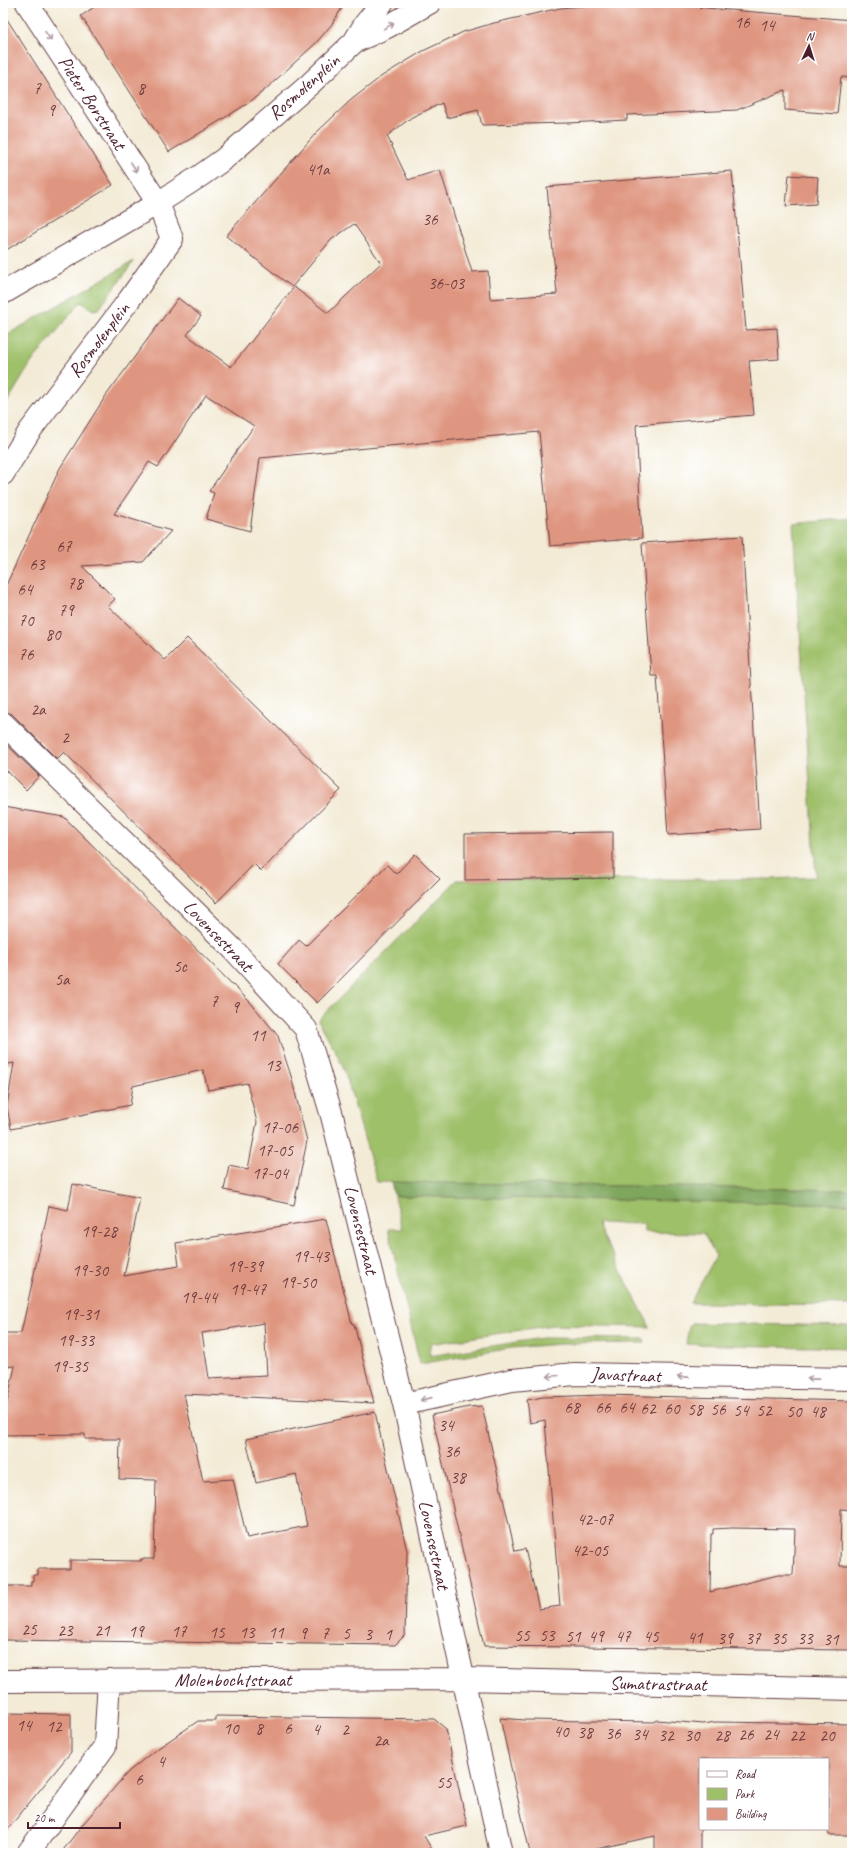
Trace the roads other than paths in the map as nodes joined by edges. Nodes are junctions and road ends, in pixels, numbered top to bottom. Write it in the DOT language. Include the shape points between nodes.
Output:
graph roads {
  1 [pos="27,3"];
  2 [pos="382,3"];
  3 [pos="428,3"];
  4 [pos="354,42"];
  5 [pos="158,203"];
  6 [pos="3,293"];
  7 [pos="3,474"];
  8 [pos="3,722"];
  9 [pos="852,1379"];
  10 [pos="404,1404"];
  11 [pos="464,1679"];
  12 [pos="109,1680"];
  13 [pos="3,1681"];
  14 [pos="852,1689"];
  15 [pos="28,1853"];
  16 [pos="501,1853"];
  1 -- 5 [label="street, Pieter Borstraat, one-way"];
  2 -- 4 [label="street, Rosmolenplein"];
  4 -- 3 [label="street, Rosmolenplein, one-way" via="387,27"];
  4 -- 5 [label="street, Rosmolenplein" via="224,159"];
  5 -- 6 [label="street, Rosmolenplein"];
  5 -- 7 [label="street, Rosmolenplein" via="172,239 29,432"];
  8 -- 10 [label="street, Lovensestraat" via="233,949 306,1029 332,1116"];
  9 -- 10 [label="street, Javastraat, one-way" via="575,1374 512,1380"];
  10 -- 11 [label="street, Lovensestraat"];
  11 -- 12 [label="street, Molenbochtstraat"];
  11 -- 14 [label="street, Sumatrastraat"];
  11 -- 16 [label="street, Lovensestraat"];
  12 -- 13 [label="street, Molenbochtstraat"];
  12 -- 15 [label="street" via="105,1746"];
}
